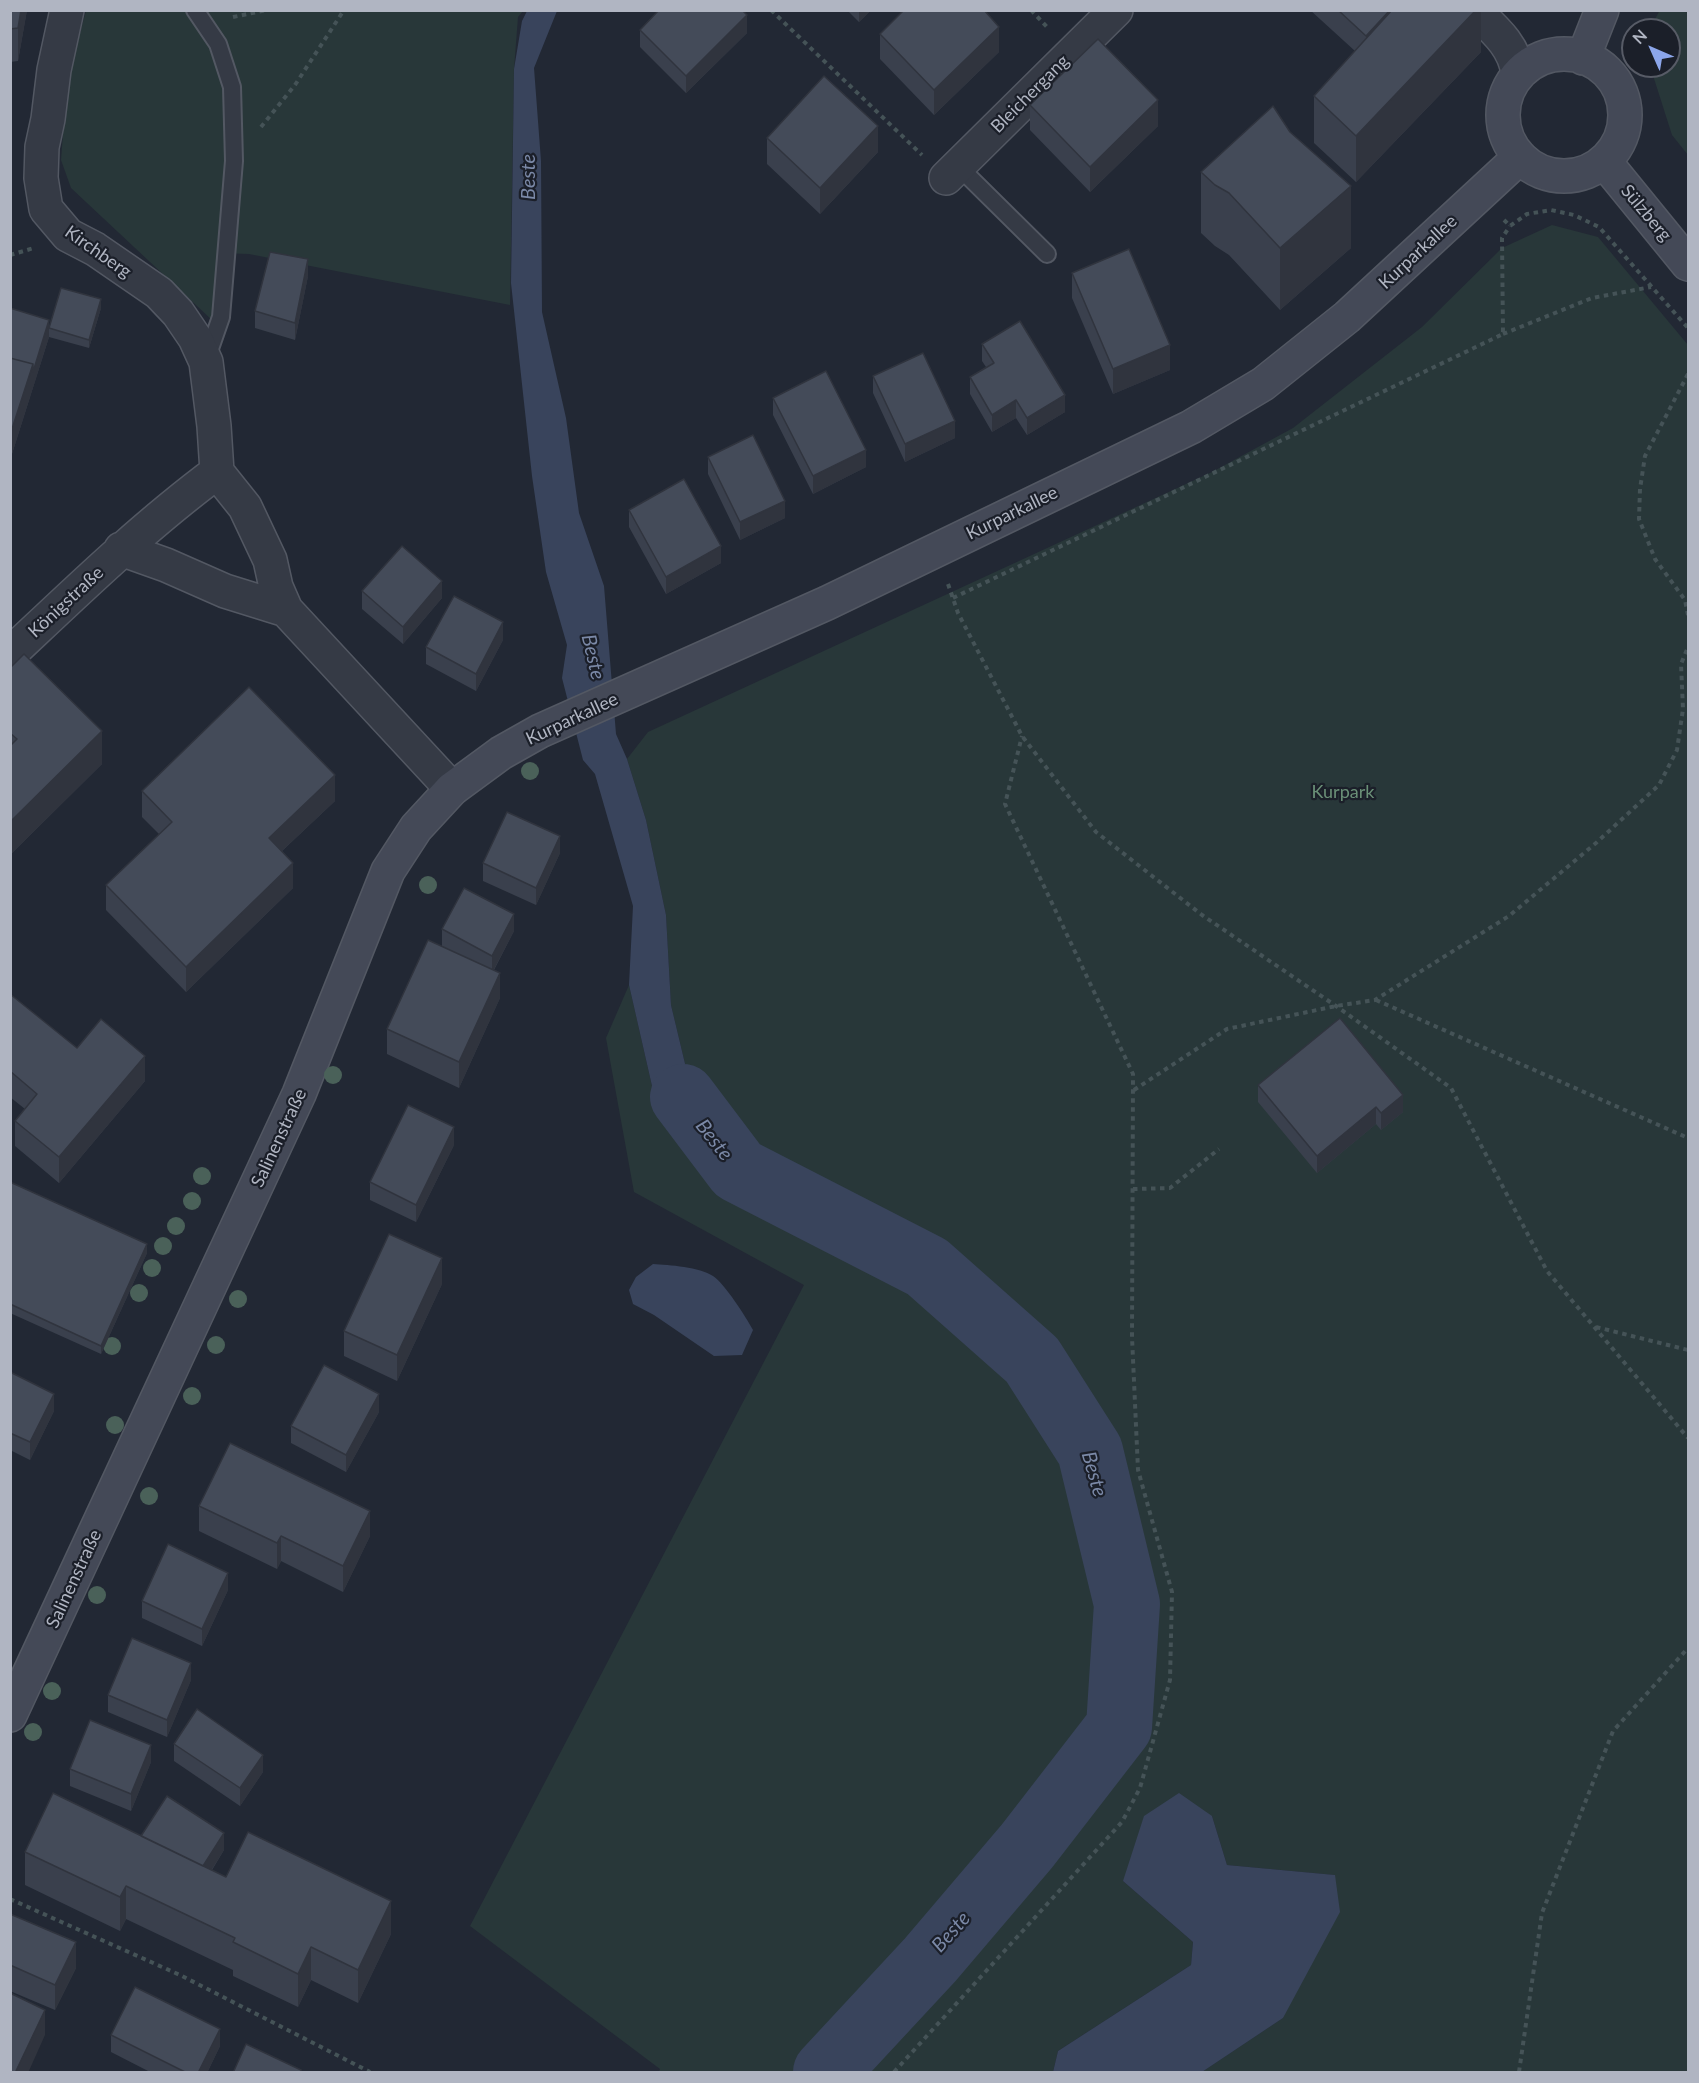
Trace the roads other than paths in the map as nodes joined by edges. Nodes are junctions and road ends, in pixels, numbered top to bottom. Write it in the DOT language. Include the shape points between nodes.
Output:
graph roads {
  1 [pos="67,10"];
  2 [pos="195,10"];
  3 [pos="1116,10"];
  4 [pos="1474,10"];
  5 [pos="1602,10"];
  6 [pos="1583,58"];
  7 [pos="1518,74"];
  8 [pos="1520,157"];
  9 [pos="1604,161"];
  10 [pos="952,172"];
  11 [pos="1047,254"];
  12 [pos="1689,264"];
  13 [pos="206,362"];
  14 [pos="217,472"];
  15 [pos="121,549"];
  16 [pos="286,610"];
  17 [pos="10,654"];
  18 [pos="452,789"];
  19 [pos="10,1715"];
  1 -- 13 [label="street, Kirchberg" via="42,147 46,209 68,235 96,249 159,293 178,313"];
  2 -- 13 [label="lane" via="218,44 232,87 234,161 221,317"];
  3 -- 10 [label="street, Bleichergang"];
  4 -- 7 [label="street" via="1501,35 1517,63"];
  5 -- 6 [label="street"];
  6 -- 7 [label="street" via="1553,55"];
  6 -- 9 [label="street" via="1609,74 1620,91 1625,110 1623,130 1615,149"];
  7 -- 8 [label="street" via="1503,110 1504,129"];
  8 -- 9 [label="street" via="1543,172 1563,176 1583,173"];
  8 -- 18 [label="street, Kurparkallee" via="1347,317 1263,384 1191,427 827,603 540,731 501,753"];
  9 -- 12 [label="street, Sülzberg"];
  10 -- 11 [label="lane"];
  13 -- 14 [label="street, Kirchberg"];
  14 -- 15 [label="street"];
  14 -- 16 [label="street" via="245,507 270,561"];
  15 -- 16 [label="street" via="225,591"];
  15 -- 17 [label="street, Königstraße"];
  16 -- 18 [label="street"];
  18 -- 19 [label="street, Salinenstraße" via="416,828 388,871 299,1094"];
}
